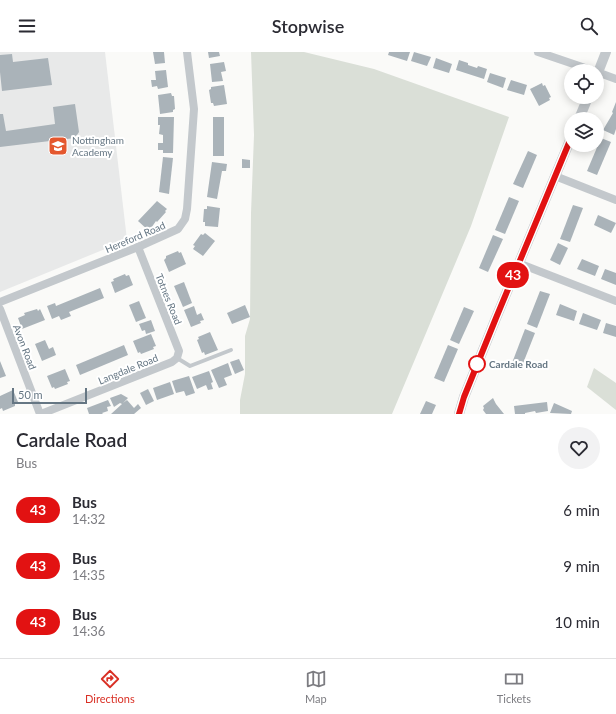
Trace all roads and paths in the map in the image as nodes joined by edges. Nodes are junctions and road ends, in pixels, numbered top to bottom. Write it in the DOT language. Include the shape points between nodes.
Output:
graph roads {
  1 [pos="187,52"];
  2 [pos="538,52"];
  3 [pos="606,52"];
  4 [pos="571,64"];
  5 [pos="600,64"];
  6 [pos="604,76"];
  7 [pos="616,80"];
  8 [pos="565,152"];
  9 [pos="555,176"];
  10 [pos="616,200"];
  11 [pos="138,247"];
  12 [pos="518,263"];
  13 [pos="616,301"];
  14 [pos="0,302"];
  15 [pos="0,309"];
  16 [pos="231,350"];
  17 [pos="177,358"];
  18 [pos="54,412"];
  19 [pos="41,414"];
  20 [pos="459,414"];
  1 -- 11 [label="street, Hereford Road" via="194,109 185,219 178,229"];
  2 -- 4 [label="street"];
  3 -- 5 [label="street"];
  6 -- 7 [label="street"];
  8 -- 9 [label="street"];
  9 -- 10 [label="street"];
  9 -- 12 [label="street"];
  11 -- 14 [label="street, Hereford Road"];
  11 -- 17 [label="street, Totnes Road" via="179,351"];
  12 -- 13 [label="street"];
  12 -- 20 [label="street"];
  15 -- 19 [label="street, Avon Road"];
  16 -- 17 [label="lane" via="190,366"];
  17 -- 18 [label="street, Langdale Road"];
  18 -- 19 [label="street, Langdale Road"];
}
